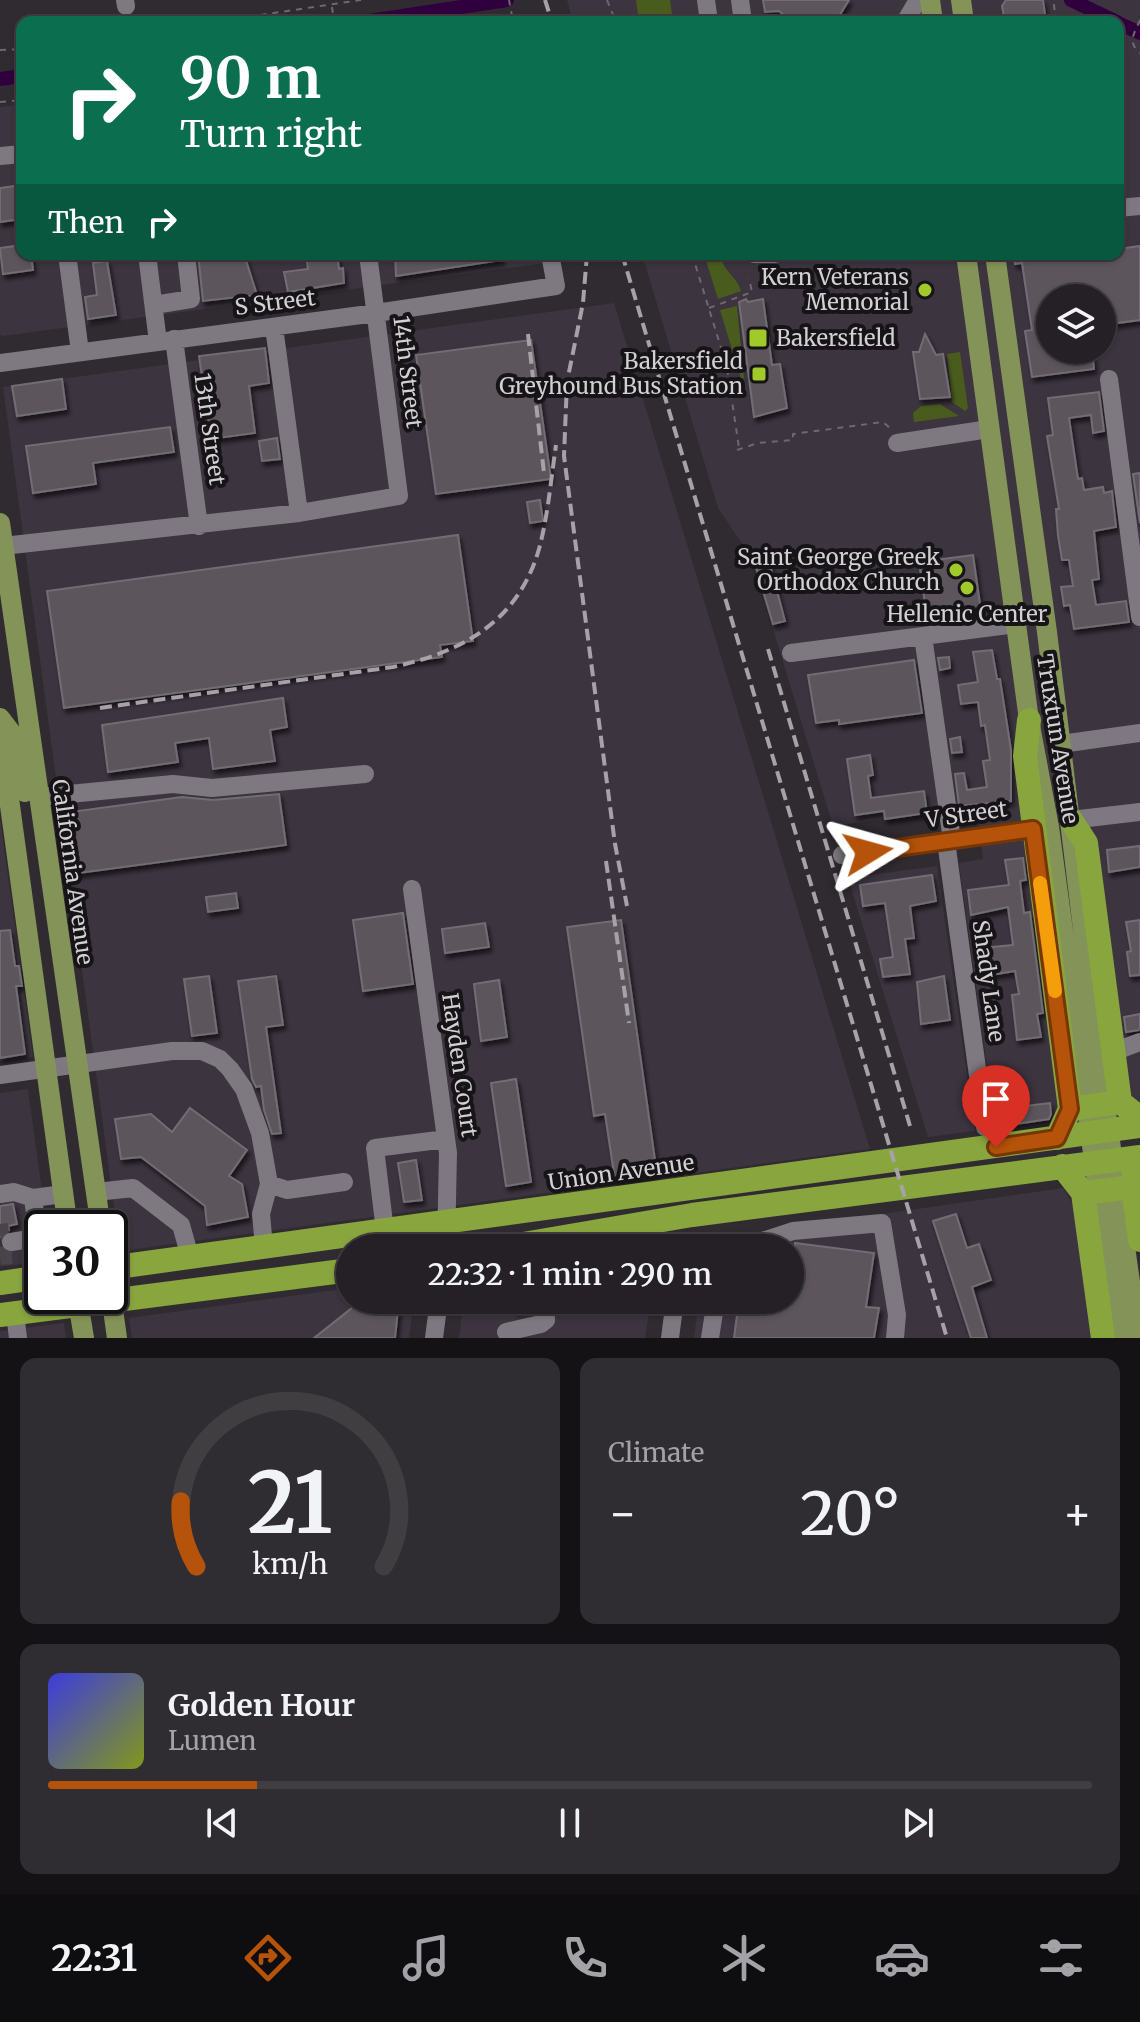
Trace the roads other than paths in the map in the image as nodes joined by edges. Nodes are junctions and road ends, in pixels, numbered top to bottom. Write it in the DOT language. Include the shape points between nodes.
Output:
graph roads {
  1 [pos="68,260"];
  2 [pos="148,260"];
  3 [pos="187,260"];
  4 [pos="369,260"];
  5 [pos="551,260"];
  6 [pos="967,260"];
  7 [pos="996,260"];
  8 [pos="154,305"];
  9 [pos="376,313"];
  10 [pos="274,327"];
  11 [pos="166,340"];
  12 [pos="80,352"];
  13 [pos="0,363"];
  14 [pos="1109,379"];
  15 [pos="989,429"];
  16 [pos="900,434"];
  17 [pos="299,513"];
  18 [pos="0,523"];
  19 [pos="199,526"];
  20 [pos="3,546"];
  21 [pos="6,606"];
  22 [pos="1140,617"];
  23 [pos="1016,624"];
  24 [pos="923,636"];
  25 [pos="791,653"];
  26 [pos="0,718"];
  27 [pos="1029,720"];
  28 [pos="0,733"];
  29 [pos="1140,733"];
  30 [pos="1061,744"];
  31 [pos="365,774"];
  32 [pos="38,797"];
  33 [pos="1140,812"];
  34 [pos="1051,825"];
  35 [pos="949,840"];
  36 [pos="842,855"];
  37 [pos="412,889"];
  38 [pos="1140,1042"];
  39 [pos="1113,1052"];
  40 [pos="77,1064"];
  41 [pos="46,1068"];
  42 [pos="0,1075"];
  43 [pos="1120,1102"];
  44 [pos="1070,1109"];
  45 [pos="1140,1118"];
  46 [pos="1140,1126"];
  47 [pos="985,1127"];
  48 [pos="1057,1138"];
  49 [pos="446,1139"];
  50 [pos="1140,1157"];
  51 [pos="1062,1166"];
  52 [pos="1136,1177"];
  53 [pos="344,1182"];
  54 [pos="269,1184"];
  55 [pos="96,1192"];
  56 [pos="1083,1193"];
  57 [pos="0,1194"];
  58 [pos="63,1194"];
  59 [pos="33,1198"];
  60 [pos="1110,1209"];
  61 [pos="35,1210"];
  62 [pos="65,1210"];
  63 [pos="98,1210"];
  64 [pos="447,1222"];
  65 [pos="385,1231"];
  66 [pos="447,1234"];
  67 [pos="594,1234"];
  68 [pos="784,1234"];
  69 [pos="1140,1240"];
  70 [pos="24,1241"];
  71 [pos="11,1243"];
  72 [pos="264,1247"];
  73 [pos="190,1257"];
  74 [pos="128,1266"];
  75 [pos="336,1271"];
  76 [pos="24,1280"];
  77 [pos="0,1283"];
  78 [pos="128,1292"];
  79 [pos="7,1314"];
  80 [pos="80,1314"];
  81 [pos="114,1314"];
  82 [pos="437,1314"];
  83 [pos="546,1314"];
  84 [pos="673,1314"];
  85 [pos="714,1314"];
  86 [pos="506,1332"];
  87 [pos="18,1338"];
  88 [pos="84,1338"];
  89 [pos="117,1338"];
  90 [pos="434,1338"];
  91 [pos="670,1338"];
  92 [pos="710,1338"];
  93 [pos="895,1338"];
  94 [pos="1103,1338"];
  95 [pos="1118,1338"];
  96 [pos="1138,1338"];
  1 -- 12 [label="street"];
  2 -- 8 [label="street, 13th Street"];
  3 -- 8 [label="street" via="191,299"];
  4 -- 9 [label="street, 14th Street"];
  5 -- 9 [label="street, S Street" via="556,286"];
  6 -- 15 [label="main road, Truxtun Avenue"];
  7 -- 30 [label="main road, Truxtun Avenue"];
  8 -- 11 [label="street, 13th Street"];
  9 -- 10 [label="street, S Street"];
  9 -- 17 [label="street, 14th Street" via="399,496"];
  10 -- 11 [label="street, S Street"];
  10 -- 17 [label="street"];
  11 -- 12 [label="street, S Street"];
  11 -- 19 [label="street, 13th Street"];
  12 -- 13 [label="street, S Street"];
  14 -- 22 [label="street"];
  15 -- 16 [label="street"];
  15 -- 23 [label="main road, Truxtun Avenue"];
  17 -- 19 [label="street"];
  18 -- 20 [label="main road, California Avenue"];
  19 -- 20 [label="street"];
  20 -- 21 [label="main road, California Avenue"];
  21 -- 32 [label="main road, California Avenue"];
  23 -- 24 [label="street"];
  23 -- 27 [label="main road, Truxtun Avenue"];
  24 -- 25 [label="street"];
  24 -- 35 [label="street, Shady Lane"];
  26 -- 32 [label="main road" via="13,735 25,794"];
  27 -- 34 [label="highway" via="1025,756"];
  27 -- 34 [label="main road, Truxtun Avenue" via="1042,742 1058,810"];
  28 -- 41 [label="main road"];
  29 -- 30 [label="street"];
  30 -- 34 [label="main road, Truxtun Avenue"];
  31 -- 32 [label="street"];
  32 -- 40 [label="main road, California Avenue"];
  33 -- 34 [label="street, V Street"];
  34 -- 35 [label="street, V Street"];
  34 -- 39 [label="highway" via="1086,843"];
  34 -- 44 [label="highway"];
  34 -- 60 [label="main road, Truxtun Avenue"];
  35 -- 36 [label="street, V Street"];
  35 -- 47 [label="street, Shady Lane"];
  37 -- 49 [label="street, Hayden Court"];
  38 -- 39 [label="street"];
  39 -- 43 [label="highway"];
  40 -- 41 [label="street"];
  40 -- 54 [label="street" via="172,1051 202,1051 220,1059 244,1089 260,1133"];
  40 -- 55 [label="main road, California Avenue"];
  41 -- 42 [label="street"];
  41 -- 58 [label="main road"];
  43 -- 44 [label="highway"];
  43 -- 45 [label="highway"];
  44 -- 48 [label="highway"];
  46 -- 48 [label="highway, Union Avenue"];
  48 -- 64 [label="highway, Union Avenue"];
  49 -- 64 [label="street, Hayden Court"];
  49 -- 65 [label="street" via="375,1148"];
  50 -- 51 [label="highway"];
  51 -- 56 [label="highway"];
  51 -- 67 [label="highway" via="692,1215"];
  52 -- 56 [label="highway"];
  52 -- 69 [label="highway"];
  53 -- 54 [label="street" via="287,1190"];
  54 -- 72 [label="street" via="261,1214"];
  55 -- 63 [label="main road, California Avenue"];
  55 -- 73 [label="street" via="133,1188 181,1225"];
  56 -- 94 [label="highway"];
  57 -- 59 [label="street"];
  58 -- 59 [label="street"];
  58 -- 62 [label="main road"];
  59 -- 61 [label="street"];
  60 -- 95 [label="main road"];
  60 -- 96 [label="main road"];
  64 -- 65 [label="highway, Union Avenue"];
  64 -- 66 [label="street, Hayden Court"];
  65 -- 72 [label="highway, Union Avenue"];
  68 -- 93 [label="street" via="882,1223 897,1315"];
  70 -- 71 [label="street"];
  72 -- 73 [label="highway, Union Avenue"];
  73 -- 74 [label="highway, Union Avenue"];
  75 -- 78 [label="highway"];
  76 -- 77 [label="highway"];
  79 -- 87 [label="street"];
  80 -- 88 [label="main road"];
  81 -- 89 [label="main road"];
  82 -- 90 [label="street"];
  83 -- 86 [label="street" via="541,1324"];
  84 -- 91 [label="street"];
  85 -- 92 [label="street"];
}
